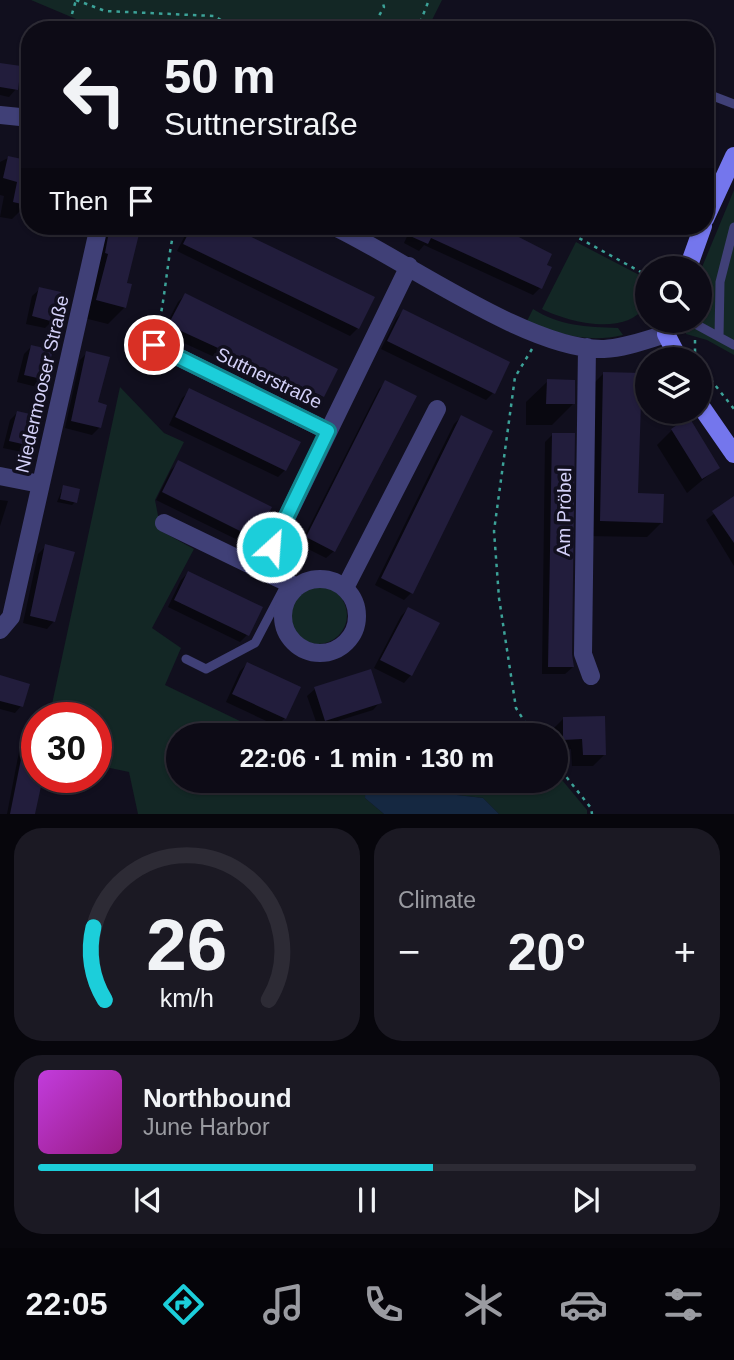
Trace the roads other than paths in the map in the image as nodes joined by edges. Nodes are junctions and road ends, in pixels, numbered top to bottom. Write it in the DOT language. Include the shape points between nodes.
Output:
graph roads {
  1 [pos="714,96"];
  2 [pos="734,104"];
  3 [pos="0,115"];
  4 [pos="21,117"];
  5 [pos="734,156"];
  6 [pos="714,199"];
  7 [pos="734,227"];
  8 [pos="97,235"];
  9 [pos="350,235"];
  10 [pos="700,235"];
  11 [pos="692,256"];
  12 [pos="409,266"];
  13 [pos="653,333"];
  14 [pos="712,333"];
  15 [pos="719,337"];
  16 [pos="154,345"];
  17 [pos="734,345"];
  18 [pos="587,347"];
  19 [pos="437,408"];
  20 [pos="712,422"];
  21 [pos="328,431"];
  22 [pos="734,454"];
  23 [pos="0,476"];
  24 [pos="40,484"];
  25 [pos="164,523"];
  26 [pos="261,570"];
  27 [pos="292,585"];
  28 [pos="345,588"];
  29 [pos="0,630"];
  30 [pos="186,659"];
  31 [pos="591,676"];
  1 -- 2 [label="lane"];
  3 -- 4 [label="street"];
  5 -- 6 [label="street"];
  7 -- 15 [label="lane" via="720,282"];
  8 -- 24 [label="street, Niedermooser Straße"];
  9 -- 12 [label="street"];
  10 -- 11 [label="street"];
  12 -- 18 [label="street" via="505,320"];
  12 -- 21 [label="street"];
  13 -- 18 [label="street" via="619,347"];
  14 -- 15 [label="lane"];
  15 -- 17 [label="lane"];
  16 -- 21 [label="street, Suttnerstraße"];
  18 -- 31 [label="street, Am Pröbel" via="583,654"];
  19 -- 28 [label="street"];
  20 -- 22 [label="street"];
  21 -- 26 [label="street"];
  23 -- 24 [label="street"];
  24 -- 29 [label="street, Niedermooser Straße" via="11,617"];
  25 -- 26 [label="street"];
  26 -- 27 [label="street"];
  27 -- 28 [label="street" via="327,579"];
  27 -- 28 [label="street" via="284,605 284,627 299,647 323,654 335,651 353,634 357,610"];
  27 -- 30 [label="lane" via="255,643 206,669"];
}
